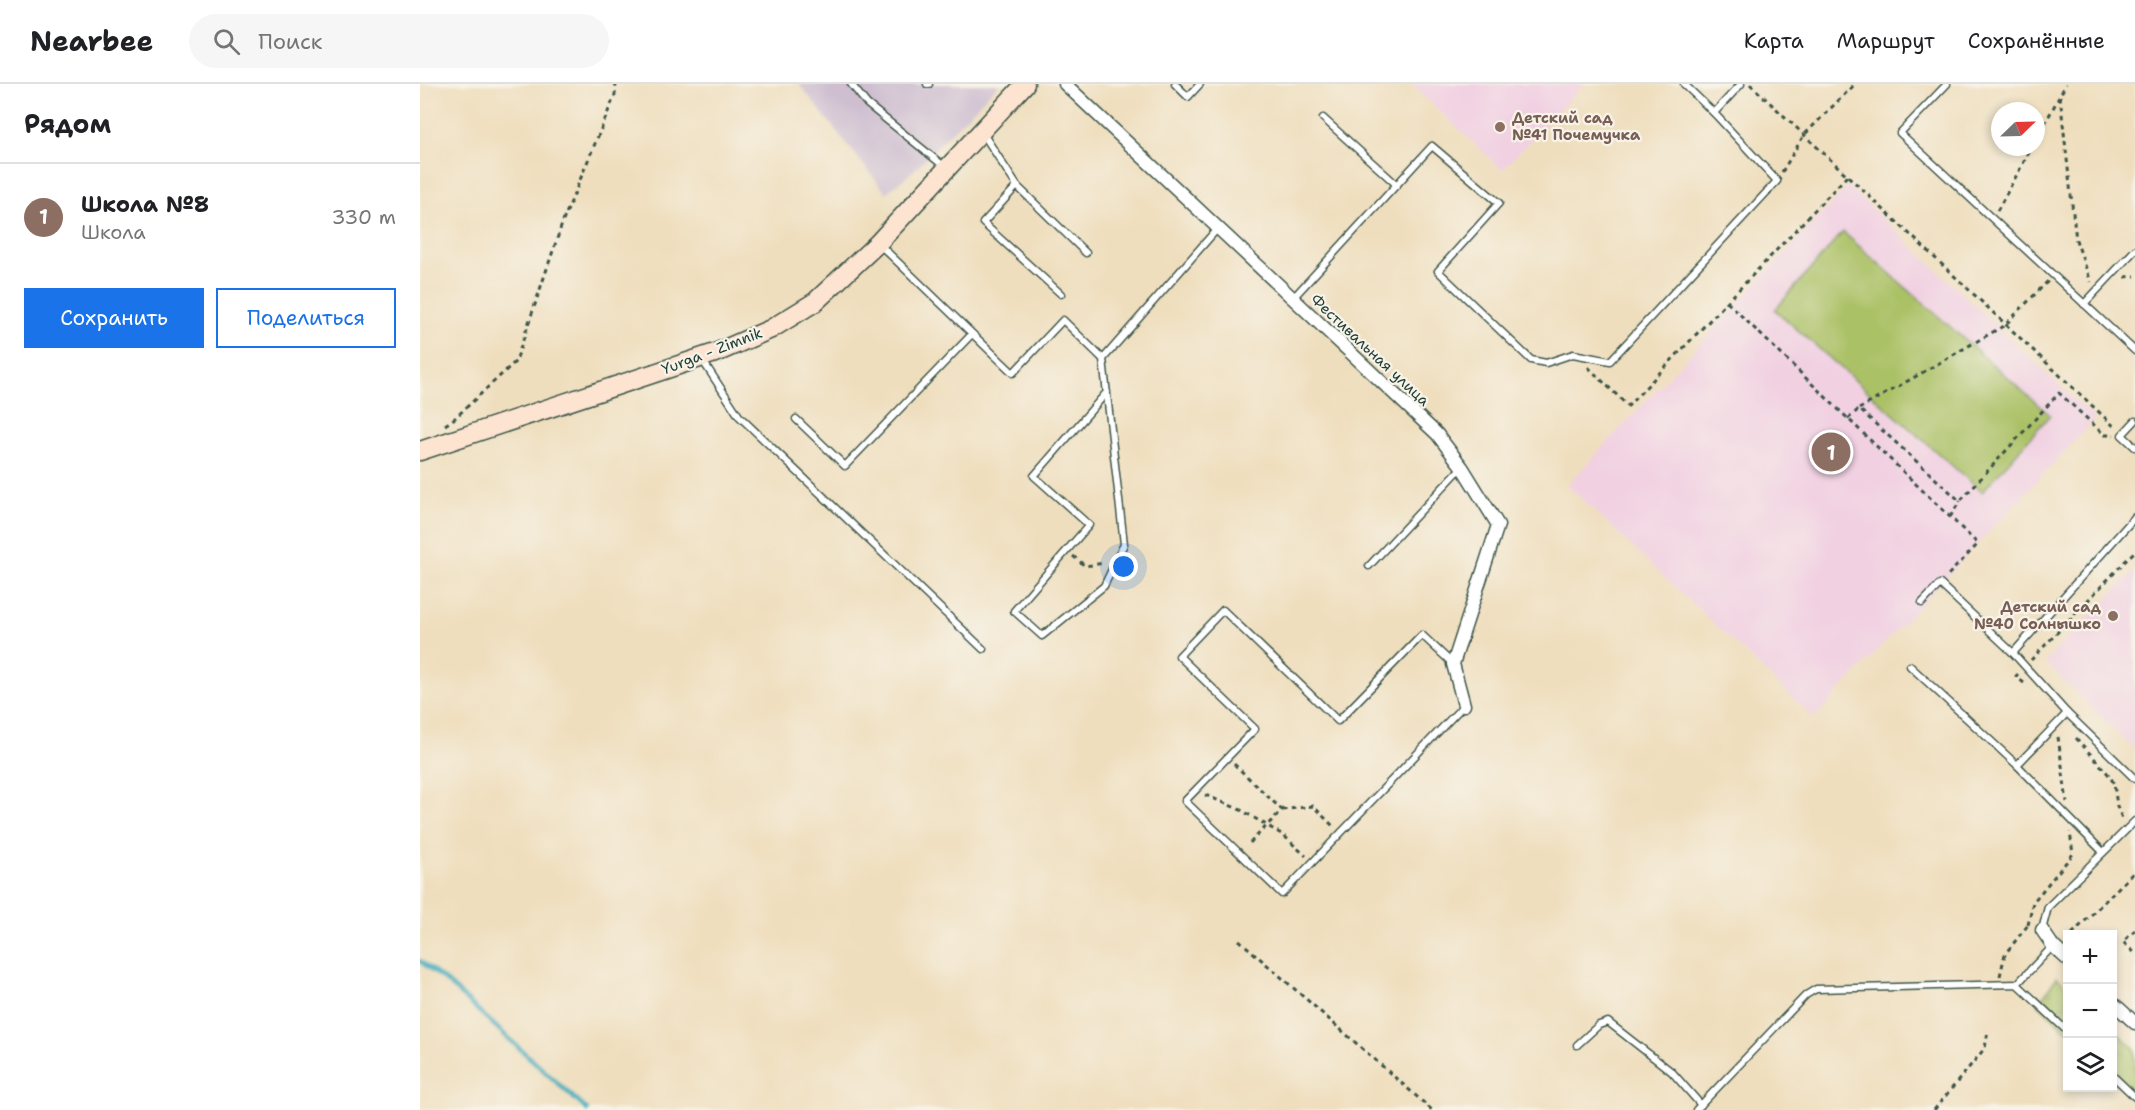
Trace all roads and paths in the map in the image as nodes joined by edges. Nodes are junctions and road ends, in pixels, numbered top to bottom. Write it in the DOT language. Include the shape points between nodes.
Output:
graph roads {
  1 [pos="616,84"];
  2 [pos="851,84"];
  3 [pos="1025,84"];
  4 [pos="1065,84"];
  5 [pos="1175,84"];
  6 [pos="1200,84"];
  7 [pos="1684,84"];
  8 [pos="1741,84"];
  9 [pos="1750,84"];
  10 [pos="1855,84"];
  11 [pos="1947,84"];
  12 [pos="2066,84"];
  13 [pos="2060,96"];
  14 [pos="1714,113"];
  15 [pos="1323,118"];
  16 [pos="2045,124"];
  17 [pos="981,132"];
  18 [pos="1804,135"];
  19 [pos="2027,156"];
  20 [pos="946,168"];
  21 [pos="1847,176"];
  22 [pos="1777,182"];
  23 [pos="1397,185"];
  24 [pos="1017,186"];
  25 [pos="1993,219"];
  26 [pos="1218,228"];
  27 [pos="878,243"];
  28 [pos="2135,250"];
  29 [pos="1086,253"];
  30 [pos="2053,275"];
  31 [pos="2094,292"];
  32 [pos="1061,294"];
  33 [pos="1293,298"];
  34 [pos="1727,302"];
  35 [pos="2084,304"];
  36 [pos="2005,324"];
  37 [pos="972,334"];
  38 [pos="2135,351"];
  39 [pos="1573,354"];
  40 [pos="701,358"];
  41 [pos="1103,359"];
  42 [pos="1107,392"];
  43 [pos="1859,409"];
  44 [pos="796,418"];
  45 [pos="1848,419"];
  46 [pos="2135,421"];
  47 [pos="438,430"];
  48 [pos="2122,435"];
  49 [pos="2135,447"];
  50 [pos="420,451"];
  51 [pos="1462,467"];
  52 [pos="1960,501"];
  53 [pos="1950,517"];
  54 [pos="2135,517"];
  55 [pos="2135,550"];
  56 [pos="1066,551"];
  57 [pos="1116,561"];
  58 [pos="1369,566"];
  59 [pos="1940,584"];
  60 [pos="1922,603"];
  61 [pos="983,649"];
  62 [pos="2013,653"];
  63 [pos="1453,664"];
  64 [pos="2026,665"];
  65 [pos="1910,666"];
  66 [pos="1464,705"];
  67 [pos="2067,713"];
  68 [pos="2076,738"];
  69 [pos="1227,757"];
  70 [pos="2017,765"];
  71 [pos="2135,779"];
  72 [pos="1195,790"];
  73 [pos="1282,810"];
  74 [pos="2135,821"];
  75 [pos="1267,825"];
  76 [pos="2127,828"];
  77 [pos="1340,833"];
  78 [pos="2103,852"];
  79 [pos="1240,854"];
  80 [pos="1313,862"];
  81 [pos="2135,871"];
  82 [pos="2042,930"];
  83 [pos="2076,930"];
  84 [pos="2135,930"];
  85 [pos="1239,940"];
  86 [pos="2053,946"];
  87 [pos="2135,953"];
  88 [pos="2063,956"];
  89 [pos="1998,984"];
  90 [pos="2017,984"];
  91 [pos="2117,1007"];
  92 [pos="2135,1023"];
  93 [pos="2063,1028"];
  94 [pos="1988,1031"];
  95 [pos="1577,1045"];
  96 [pos="2117,1080"];
  97 [pos="2135,1096"];
  98 [pos="1699,1107"];
  99 [pos="1432,1110"];
  100 [pos="1934,1110"];
  1 -- 47 [label="path" via="615,95 563,221 516,361"];
  2 -- 20 [label="lane" via="867,104"];
  3 -- 17 [label="street, Yurga - Zimnik"];
  4 -- 26 [label="street, Фестивальная улица"];
  5 -- 6 [label="lane" via="1188,97"];
  7 -- 14 [label="lane"];
  8 -- 14 [label="lane"];
  9 -- 18 [label="path"];
  10 -- 18 [label="path"];
  11 -- 25 [label="lane" via="1900,133"];
  12 -- 13 [label="path"];
  13 -- 16 [label="path"];
  13 -- 31 [label="path" via="2076,240"];
  14 -- 22 [label="lane"];
  15 -- 23 [label="lane"];
  17 -- 20 [label="street, Yurga - Zimnik"];
  17 -- 24 [label="lane"];
  18 -- 21 [label="path"];
  18 -- 22 [label="path"];
  19 -- 25 [label="path"];
  20 -- 27 [label="street, Yurga - Zimnik"];
  21 -- 34 [label="path"];
  21 -- 36 [label="path"];
  22 -- 39 [label="lane" via="1610,361"];
  23 -- 33 [label="lane"];
  23 -- 39 [label="lane" via="1432,146 1499,203 1437,271 1531,360 1546,363"];
  24 -- 29 [label="lane"];
  24 -- 32 [label="lane" via="983,223"];
  25 -- 30 [label="lane"];
  26 -- 33 [label="street, Фестивальная улица"];
  26 -- 41 [label="lane"];
  27 -- 37 [label="lane"];
  27 -- 40 [label="street, Yurga - Zimnik" via="815,302 771,329"];
  28 -- 31 [label="lane"];
  30 -- 35 [label="lane"];
  30 -- 36 [label="path"];
  31 -- 35 [label="lane"];
  33 -- 51 [label="street, Фестивальная улица" via="1437,434"];
  34 -- 39 [label="path" via="1628,406"];
  34 -- 45 [label="path"];
  35 -- 38 [label="lane"];
  36 -- 43 [label="path"];
  36 -- 48 [label="path"];
  37 -- 41 [label="lane" via="1013,373 1064,320"];
  37 -- 44 [label="lane" via="845,466"];
  40 -- 50 [label="street, Yurga - Zimnik"];
  40 -- 61 [label="lane" via="739,417"];
  41 -- 42 [label="lane"];
  42 -- 56 [label="lane" via="1034,476 1089,525"];
  42 -- 57 [label="lane" via="1124,544"];
  43 -- 45 [label="path"];
  43 -- 52 [label="path"];
  45 -- 53 [label="path"];
  46 -- 48 [label="lane"];
  48 -- 49 [label="lane"];
  48 -- 52 [label="path" via="2105,435 2059,393"];
  51 -- 58 [label="lane"];
  51 -- 63 [label="street, Фестивальная улица" via="1498,525"];
  52 -- 53 [label="path"];
  53 -- 59 [label="path" via="1978,544"];
  54 -- 62 [label="lane"];
  55 -- 64 [label="path"];
  56 -- 57 [label="path" via="1085,566"];
  56 -- 57 [label="lane" via="1014,611 1042,636 1104,586"];
  59 -- 60 [label="lane"];
  59 -- 62 [label="lane"];
  62 -- 64 [label="lane"];
  63 -- 66 [label="street"];
  63 -- 69 [label="lane" via="1422,634 1338,722 1223,610 1179,656 1255,729"];
  64 -- 67 [label="lane"];
  65 -- 70 [label="lane"];
  66 -- 77 [label="lane"];
  67 -- 70 [label="lane"];
  67 -- 71 [label="lane"];
  68 -- 76 [label="path" via="2110,776"];
  69 -- 72 [label="lane"];
  69 -- 73 [label="path"];
  70 -- 78 [label="lane"];
  72 -- 75 [label="path"];
  72 -- 79 [label="lane" via="1185,801"];
  73 -- 75 [label="path"];
  73 -- 77 [label="path" via="1313,806"];
  74 -- 76 [label="lane"];
  75 -- 79 [label="path"];
  75 -- 80 [label="path"];
  76 -- 78 [label="lane"];
  77 -- 80 [label="lane"];
  78 -- 82 [label="lane" via="2048,908"];
  79 -- 80 [label="lane" via="1282,894"];
  81 -- 83 [label="path"];
  82 -- 86 [label="street"];
  82 -- 89 [label="path" via="2028,925 2005,954"];
  84 -- 87 [label="path" via="2123,942"];
  85 -- 99 [label="path"];
  86 -- 88 [label="street"];
  86 -- 90 [label="lane"];
  89 -- 90 [label="lane"];
  89 -- 98 [label="lane" via="1816,989"];
  90 -- 93 [label="lane"];
  91 -- 92 [label="street"];
  94 -- 100 [label="path" via="1985,1048"];
  95 -- 98 [label="lane" via="1599,1025 1612,1024 1672,1072"];
  96 -- 97 [label="lane"];
}
